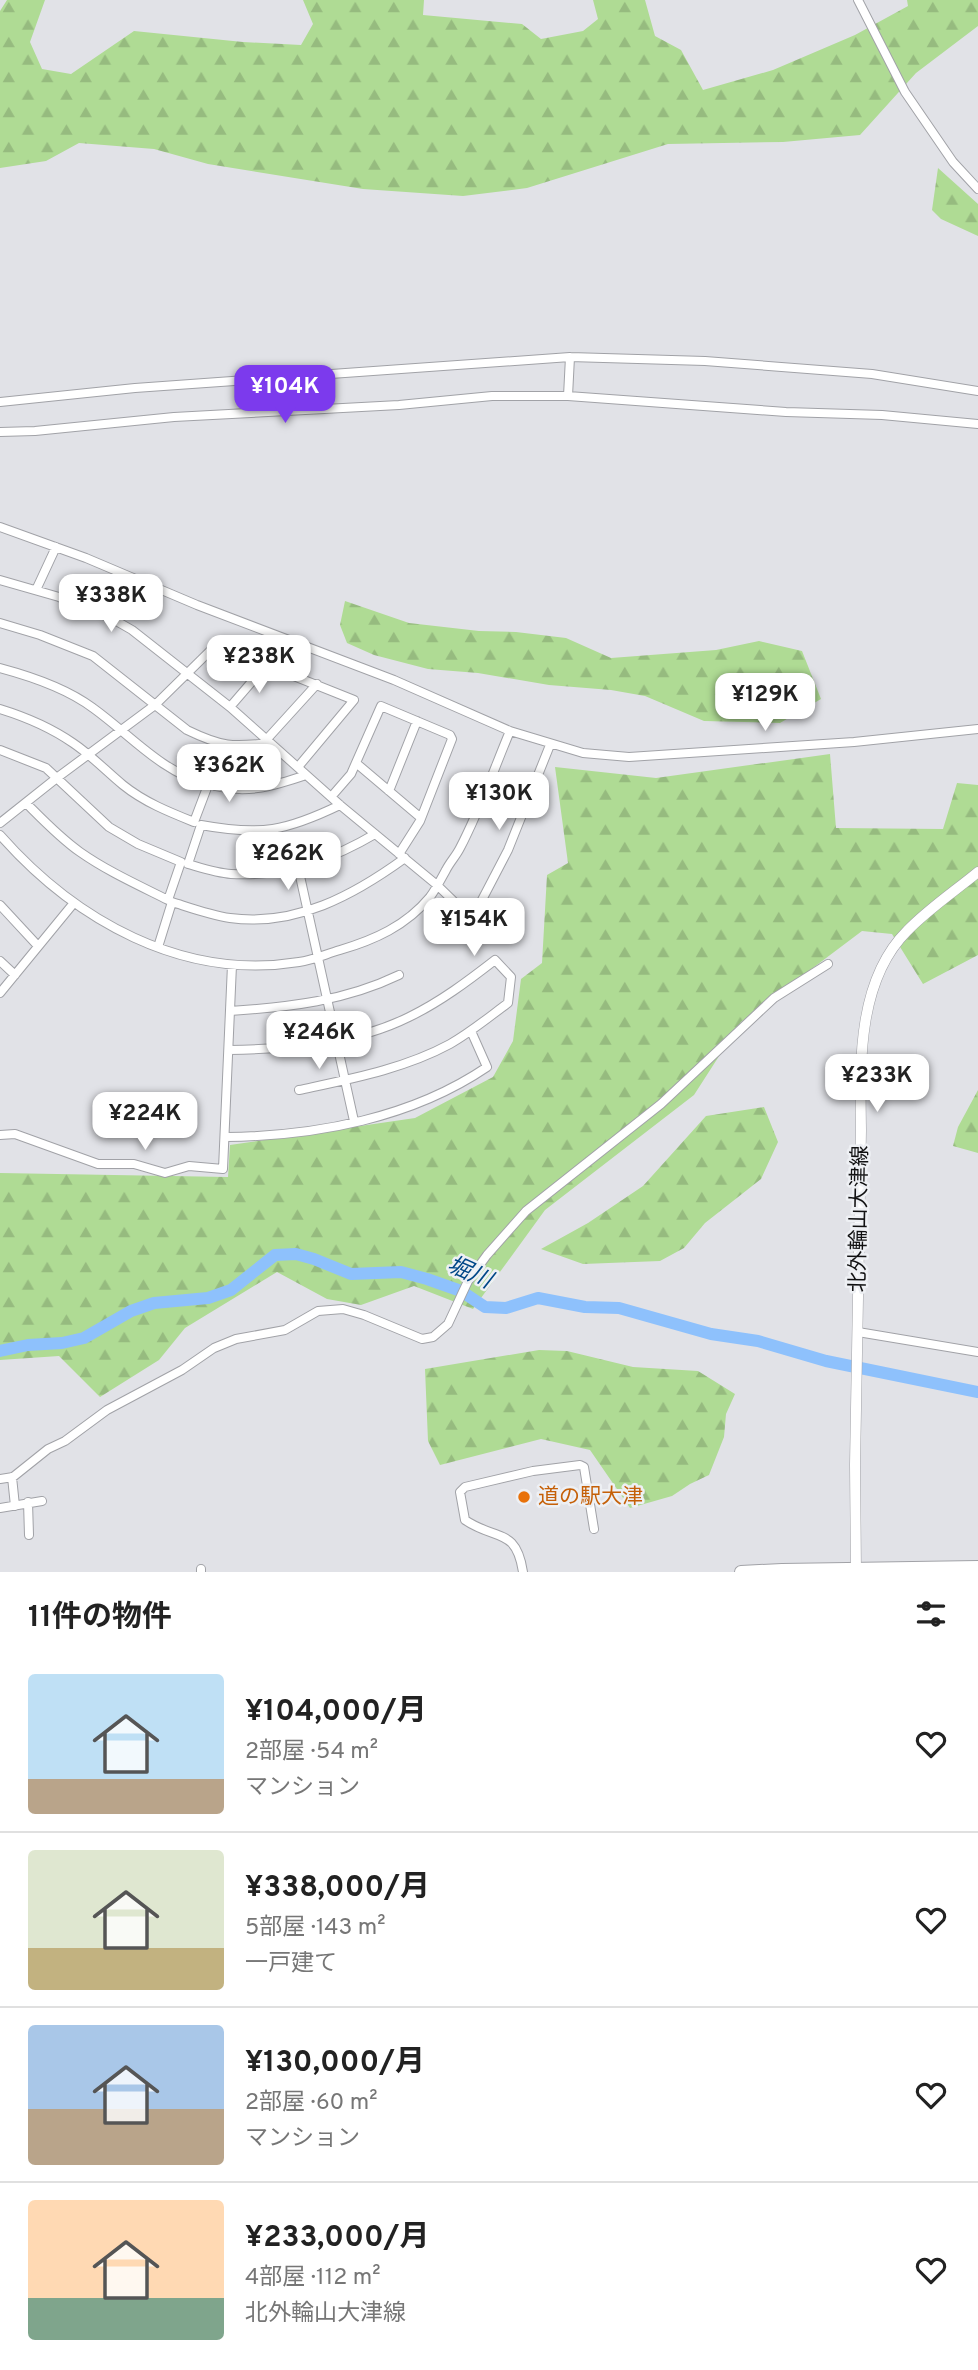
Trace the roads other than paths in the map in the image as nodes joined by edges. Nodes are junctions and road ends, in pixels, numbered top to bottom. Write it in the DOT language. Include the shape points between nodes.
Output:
graph roads {
  1 [pos="858,0"];
  2 [pos="978,189"];
  3 [pos="570,357"];
  4 [pos="978,391"];
  5 [pos="568,396"];
  6 [pos="0,402"];
  7 [pos="978,424"];
  8 [pos="0,432"];
  9 [pos="0,527"];
  10 [pos="56,547"];
  11 [pos="0,580"];
  12 [pos="36,590"];
  13 [pos="0,622"];
  14 [pos="267,664"];
  15 [pos="0,668"];
  16 [pos="189,673"];
  17 [pos="317,684"];
  18 [pos="155,705"];
  19 [pos="230,707"];
  20 [pos="0,709"];
  21 [pos="417,720"];
  22 [pos="978,729"];
  23 [pos="122,731"];
  24 [pos="510,731"];
  25 [pos="269,741"];
  26 [pos="550,745"];
  27 [pos="228,746"];
  28 [pos="0,750"];
  29 [pos="90,755"];
  30 [pos="356,763"];
  31 [pos="298,767"];
  32 [pos="306,775"];
  33 [pos="58,777"];
  34 [pos="212,786"];
  35 [pos="388,791"];
  36 [pos="331,797"];
  37 [pos="26,803"];
  38 [pos="340,805"];
  39 [pos="421,818"];
  40 [pos="0,823"];
  41 [pos="197,824"];
  42 [pos="375,834"];
  43 [pos="0,835"];
  44 [pos="402,856"];
  45 [pos="185,863"];
  46 [pos="298,867"];
  47 [pos="978,872"];
  48 [pos="438,885"];
  49 [pos="170,901"];
  50 [pos="73,904"];
  51 [pos="0,905"];
  52 [pos="307,911"];
  53 [pos="38,946"];
  54 [pos="158,947"];
  55 [pos="317,957"];
  56 [pos="0,961"];
  57 [pos="828,964"];
  58 [pos="232,965"];
  59 [pos="15,975"];
  60 [pos="400,975"];
  61 [pos="0,993"];
  62 [pos="327,1000"];
  63 [pos="230,1011"];
  64 [pos="471,1031"];
  65 [pos="336,1040"];
  66 [pos="229,1050"];
  67 [pos="345,1080"];
  68 [pos="299,1090"];
  69 [pos="354,1121"];
  70 [pos="0,1135"];
  71 [pos="226,1137"];
  72 [pos="858,1332"];
  73 [pos="978,1352"];
  74 [pos="12,1477"];
  75 [pos="0,1479"];
  76 [pos="42,1501"];
  77 [pos="28,1502"];
  78 [pos="15,1506"];
  79 [pos="0,1508"];
  80 [pos="594,1529"];
  81 [pos="29,1535"];
  82 [pos="978,1567"];
  83 [pos="856,1570"];
  84 [pos="523,1572"];
  85 [pos="741,1572"];
  1 -- 2 [label="street" via="905,92 953,162"];
  3 -- 4 [label="street" via="858,373"];
  3 -- 5 [label="street"];
  3 -- 6 [label="street"];
  5 -- 7 [label="street"];
  5 -- 8 [label="street" via="492,396"];
  9 -- 10 [label="street"];
  10 -- 12 [label="street"];
  10 -- 24 [label="street" via="394,680"];
  11 -- 12 [label="street"];
  12 -- 16 [label="street" via="111,618"];
  13 -- 18 [label="street" via="93,656"];
  14 -- 16 [label="street" via="216,645"];
  14 -- 17 [label="street"];
  14 -- 19 [label="street"];
  15 -- 23 [label="street" via="54,686"];
  16 -- 18 [label="street"];
  16 -- 19 [label="street"];
  17 -- 25 [label="street"];
  17 -- 31 [label="street" via="351,697 354,703"];
  18 -- 23 [label="street"];
  18 -- 27 [label="street" via="187,730"];
  19 -- 25 [label="street"];
  20 -- 29 [label="street" via="49,727"];
  21 -- 30 [label="street" via="381,706"];
  21 -- 35 [label="street"];
  21 -- 39 [label="street" via="452,739"];
  22 -- 26 [label="street" via="629,757"];
  23 -- 29 [label="street"];
  23 -- 34 [label="street" via="158,762"];
  24 -- 26 [label="street"];
  24 -- 48 [label="street" via="460,849"];
  25 -- 27 [label="street"];
  25 -- 31 [label="street"];
  26 -- 48 [label="street" via="508,850 472,919"];
  27 -- 34 [label="street"];
  28 -- 33 [label="street"];
  29 -- 33 [label="street"];
  29 -- 41 [label="street" via="141,797"];
  30 -- 35 [label="street"];
  30 -- 36 [label="street"];
  31 -- 32 [label="street"];
  32 -- 34 [label="street" via="261,789"];
  32 -- 36 [label="street"];
  33 -- 37 [label="street"];
  33 -- 45 [label="street" via="109,827"];
  34 -- 41 [label="street"];
  35 -- 39 [label="street"];
  36 -- 38 [label="street"];
  37 -- 40 [label="street"];
  37 -- 49 [label="street" via="79,852"];
  38 -- 41 [label="street" via="279,829 254,831"];
  38 -- 42 [label="street"];
  39 -- 44 [label="street"];
  41 -- 45 [label="street"];
  42 -- 44 [label="street"];
  42 -- 46 [label="street" via="350,849"];
  43 -- 50 [label="street"];
  44 -- 48 [label="street"];
  44 -- 52 [label="street" via="367,885"];
  45 -- 46 [label="street" via="228,874"];
  45 -- 49 [label="street"];
  46 -- 52 [label="street"];
  47 -- 72 [label="main road, 北外輪山大津線" via="893,947 868,1007 861,1074"];
  48 -- 55 [label="street" via="393,929"];
  49 -- 52 [label="street" via="232,918 265,919"];
  49 -- 54 [label="street"];
  50 -- 53 [label="street"];
  50 -- 54 [label="street" via="118,932"];
  51 -- 53 [label="street"];
  52 -- 55 [label="street"];
  53 -- 59 [label="street"];
  54 -- 58 [label="street"];
  55 -- 58 [label="street" via="276,965"];
  55 -- 62 [label="street"];
  56 -- 59 [label="street"];
  57 -- 74 [label="street" via="774,998 661,1104 526,1211 468,1281 448,1324 433,1337 422,1339 343,1310 318,1311 285,1330 214,1348 107,1410"];
  58 -- 63 [label="street"];
  59 -- 61 [label="street"];
  60 -- 62 [label="street"];
  62 -- 63 [label="street"];
  62 -- 65 [label="street"];
  63 -- 66 [label="street"];
  64 -- 65 [label="street" via="509,1003 510,977 495,960 410,1017"];
  64 -- 67 [label="street" via="416,1059"];
  64 -- 69 [label="street" via="487,1067 443,1093"];
  65 -- 66 [label="street"];
  65 -- 67 [label="street"];
  66 -- 71 [label="street"];
  67 -- 68 [label="street"];
  67 -- 69 [label="street"];
  69 -- 71 [label="street" via="309,1132"];
  70 -- 71 [label="street" via="15,1134 97,1164 134,1164 165,1173 189,1166 223,1169"];
  72 -- 73 [label="street"];
  72 -- 83 [label="main road, 北外輪山大津線"];
  74 -- 75 [label="street"];
  74 -- 78 [label="street"];
  76 -- 77 [label="street"];
  77 -- 78 [label="street"];
  77 -- 81 [label="street"];
  78 -- 79 [label="street"];
  80 -- 84 [label="street" via="580,1465 465,1487 460,1492 465,1520 514,1544"];
  82 -- 83 [label="highway"];
  83 -- 85 [label="highway"];
}
